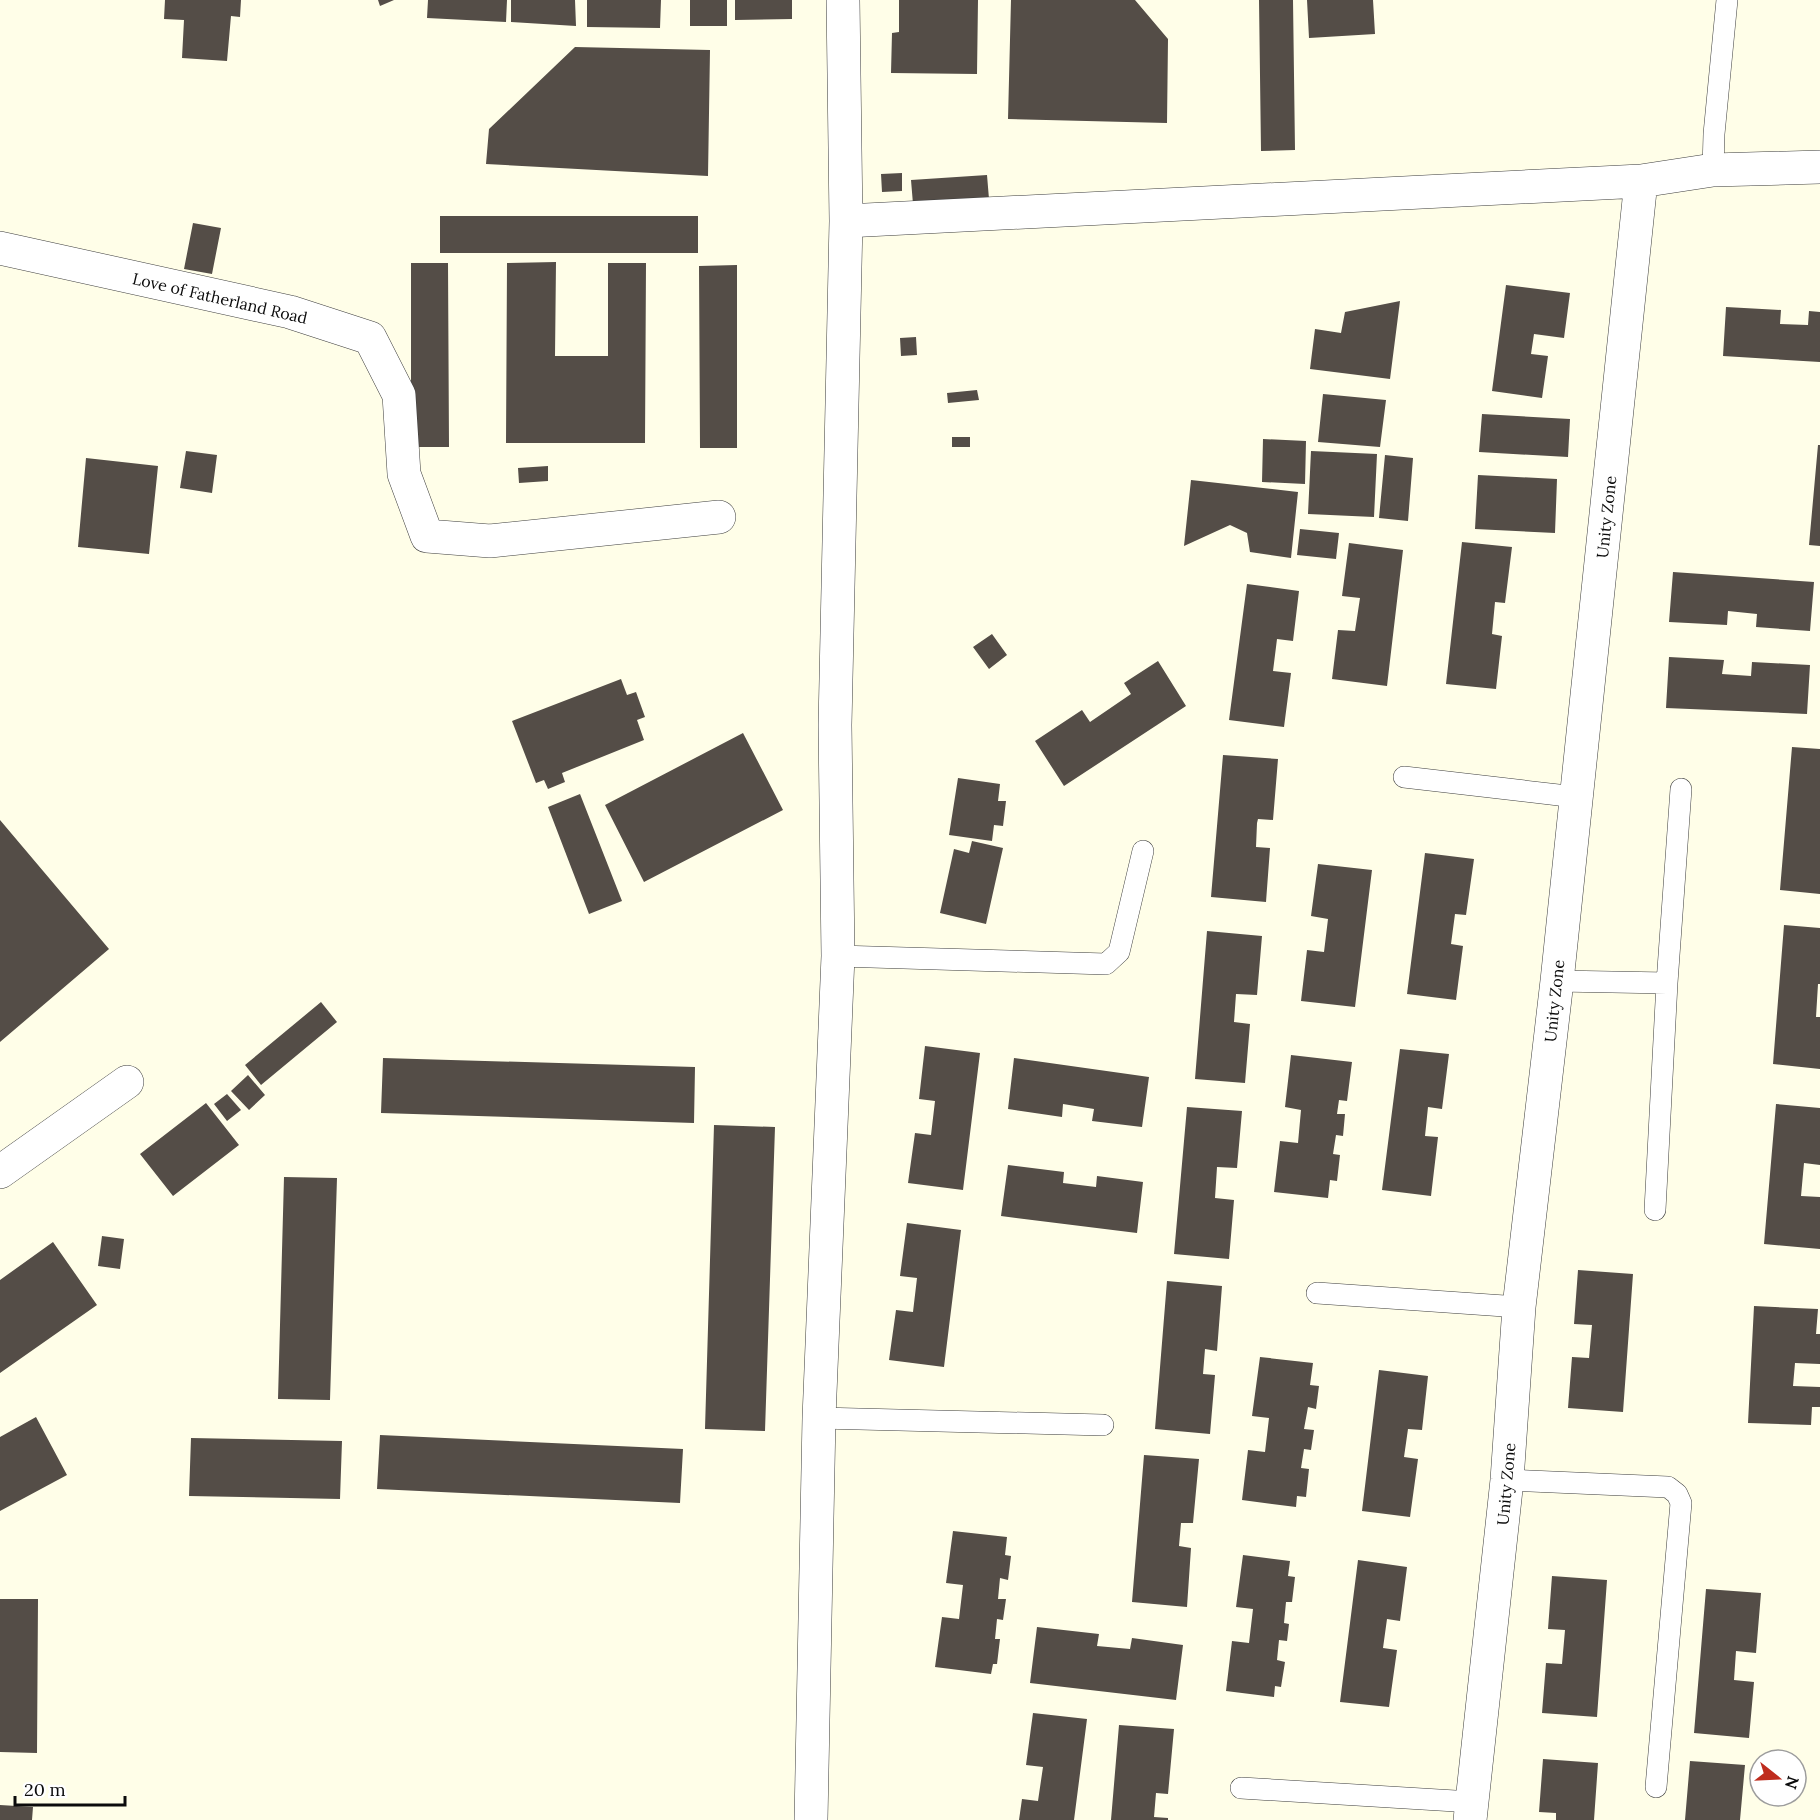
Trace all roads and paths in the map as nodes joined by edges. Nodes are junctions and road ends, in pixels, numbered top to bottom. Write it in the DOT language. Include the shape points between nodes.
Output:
graph roads {
  1 [pos="843,0"];
  2 [pos="1727,0"];
  3 [pos="1820,167"];
  4 [pos="1713,170"];
  5 [pos="1641,181"];
  6 [pos="846,221"];
  7 [pos="0,248"];
  8 [pos="719,517"];
  9 [pos="1404,777"];
  10 [pos="1681,789"];
  11 [pos="1576,797"];
  12 [pos="1143,851"];
  13 [pos="838,956"];
  14 [pos="1557,981"];
  15 [pos="1667,983"];
  16 [pos="127,1082"];
  17 [pos="0,1172"];
  18 [pos="1655,1210"];
  19 [pos="1317,1293"];
  20 [pos="1519,1307"];
  21 [pos="819,1419"];
  22 [pos="1103,1425"];
  23 [pos="1507,1480"];
  24 [pos="1656,1787"];
  25 [pos="1241,1788"];
  26 [pos="1471,1811"];
  27 [pos="811,1820"];
  1 -- 6 [label="street"];
  2 -- 4 [label="lane"];
  3 -- 4 [label="street"];
  4 -- 5 [label="street"];
  5 -- 6 [label="street"];
  5 -- 11 [label="street, Unity Zone"];
  6 -- 13 [label="street" via="835,725"];
  7 -- 8 [label="street, Love of Fatherland Road" via="290,312 370,338 399,395 404,474 427,536 490,541"];
  9 -- 11 [label="lane"];
  10 -- 15 [label="lane"];
  11 -- 14 [label="street, Unity Zone"];
  12 -- 13 [label="lane" via="1119,952 1106,964"];
  13 -- 21 [label="street"];
  14 -- 15 [label="lane"];
  14 -- 20 [label="street, Unity Zone"];
  15 -- 18 [label="lane"];
  16 -- 17 [label="street"];
  19 -- 20 [label="lane"];
  20 -- 23 [label="street, Unity Zone"];
  21 -- 22 [label="lane"];
  21 -- 27 [label="street"];
  23 -- 24 [label="lane" via="1668,1487 1677,1494 1681,1503"];
  23 -- 26 [label="street, Unity Zone"];
  25 -- 26 [label="lane"];
}
